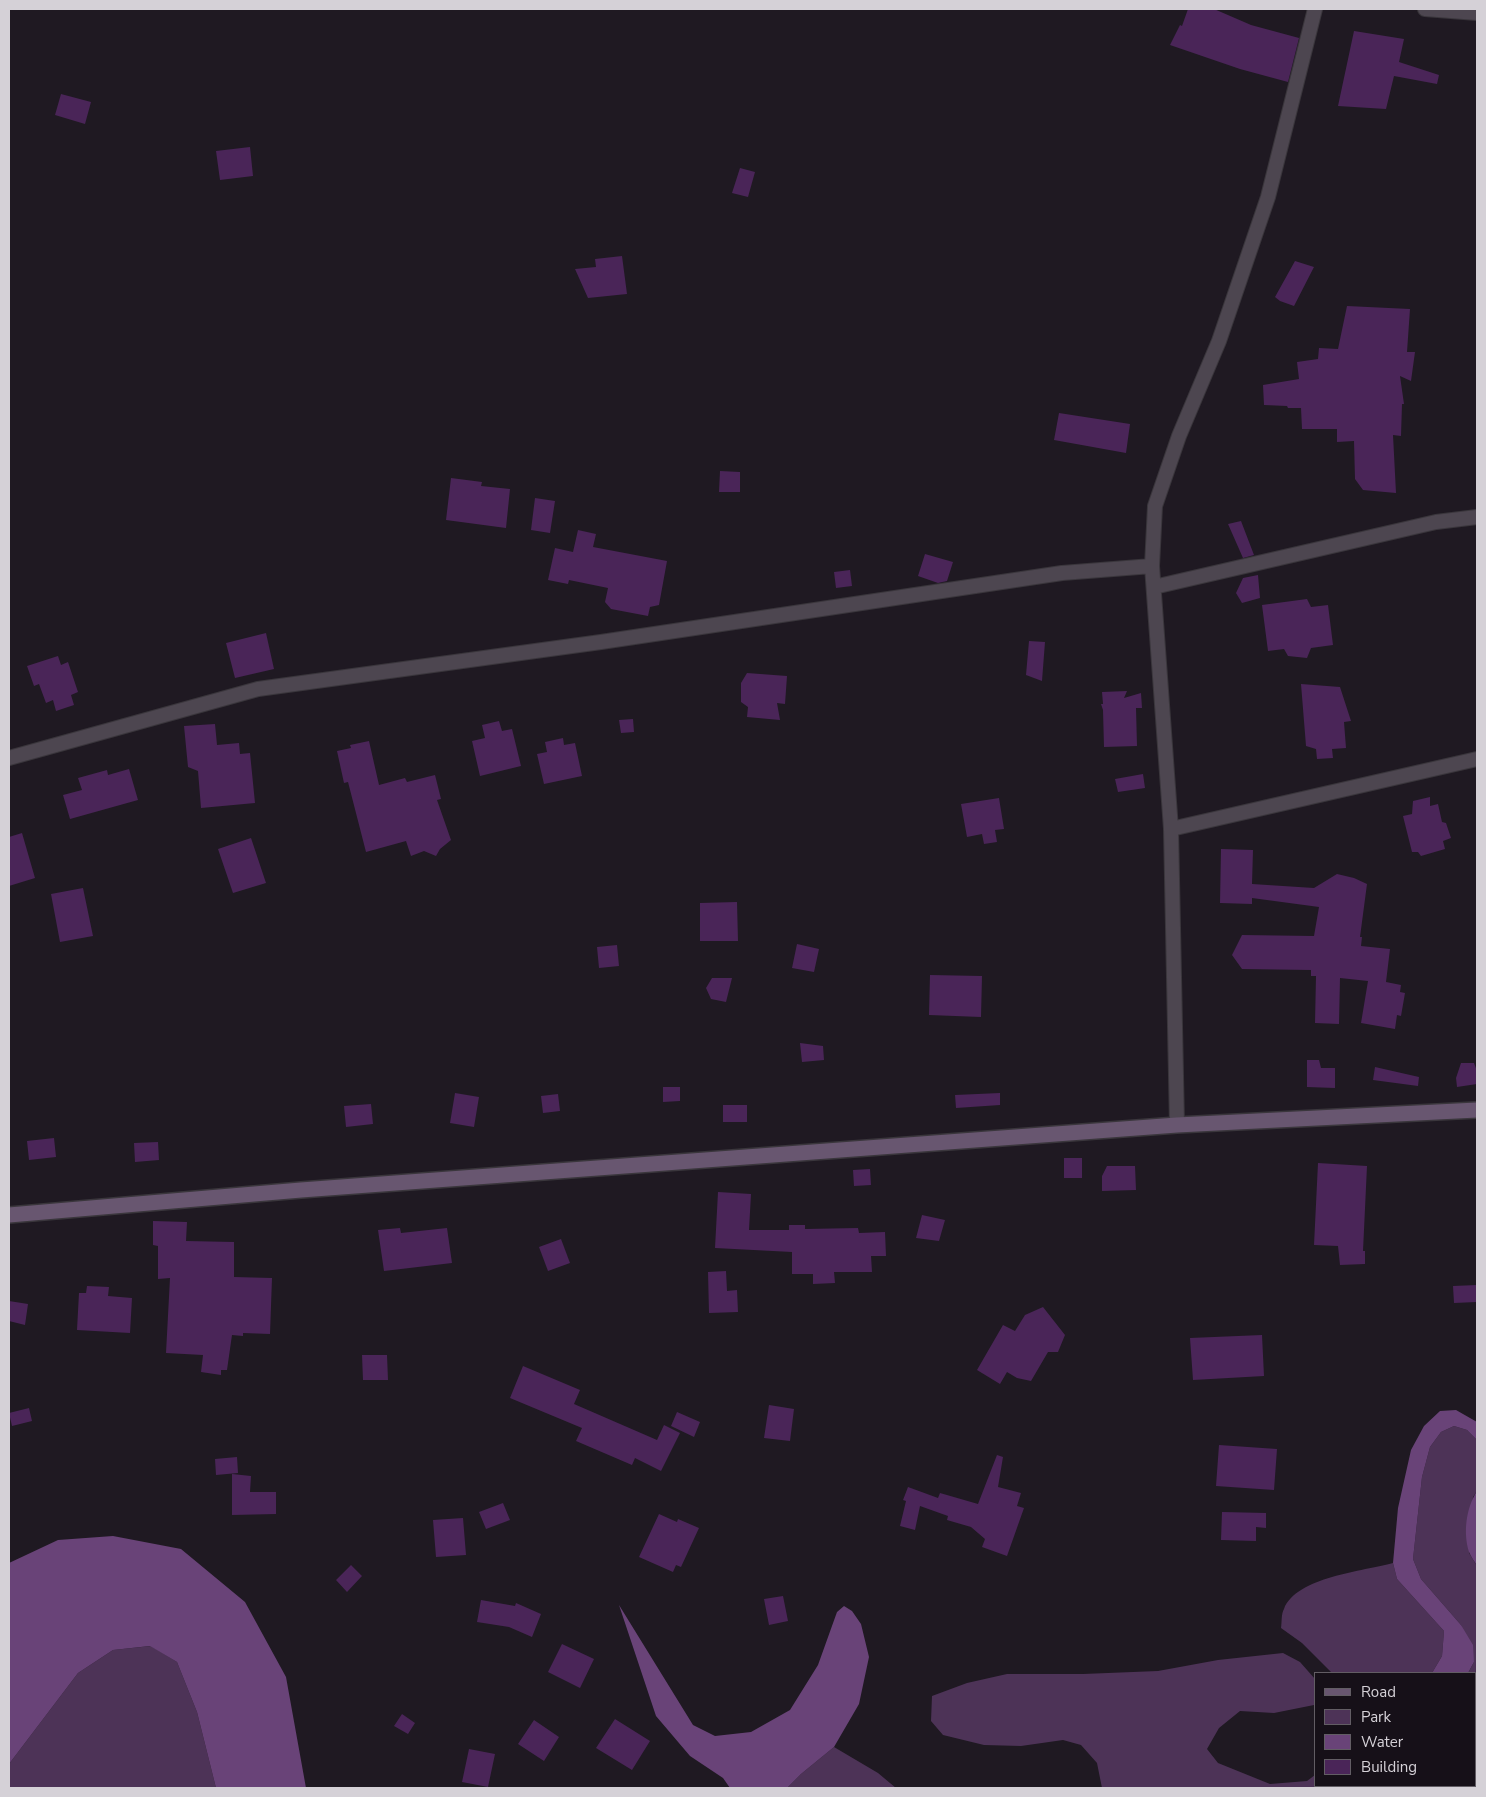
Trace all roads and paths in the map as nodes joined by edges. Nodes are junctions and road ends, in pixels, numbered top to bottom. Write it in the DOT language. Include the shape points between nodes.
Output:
graph roads {
  1 [pos="1315,9"];
  2 [pos="1425,9"];
  3 [pos="1477,13"];
  4 [pos="1477,517"];
  5 [pos="1152,566"];
  6 [pos="1154,587"];
  7 [pos="9,758"];
  8 [pos="1477,759"];
  9 [pos="1171,829"];
  10 [pos="1477,1110"];
  11 [pos="1177,1125"];
  12 [pos="9,1215"];
  1 -- 5 [label="street" via="1268,197 1219,341 1179,436 1155,506"];
  2 -- 3 [label="street"];
  4 -- 6 [label="street" via="1436,522"];
  5 -- 6 [label="street"];
  5 -- 7 [label="street" via="1062,573 258,689"];
  6 -- 9 [label="street"];
  8 -- 9 [label="street"];
  9 -- 11 [label="street"];
  10 -- 11 [label="street"];
  11 -- 12 [label="street"];
}
